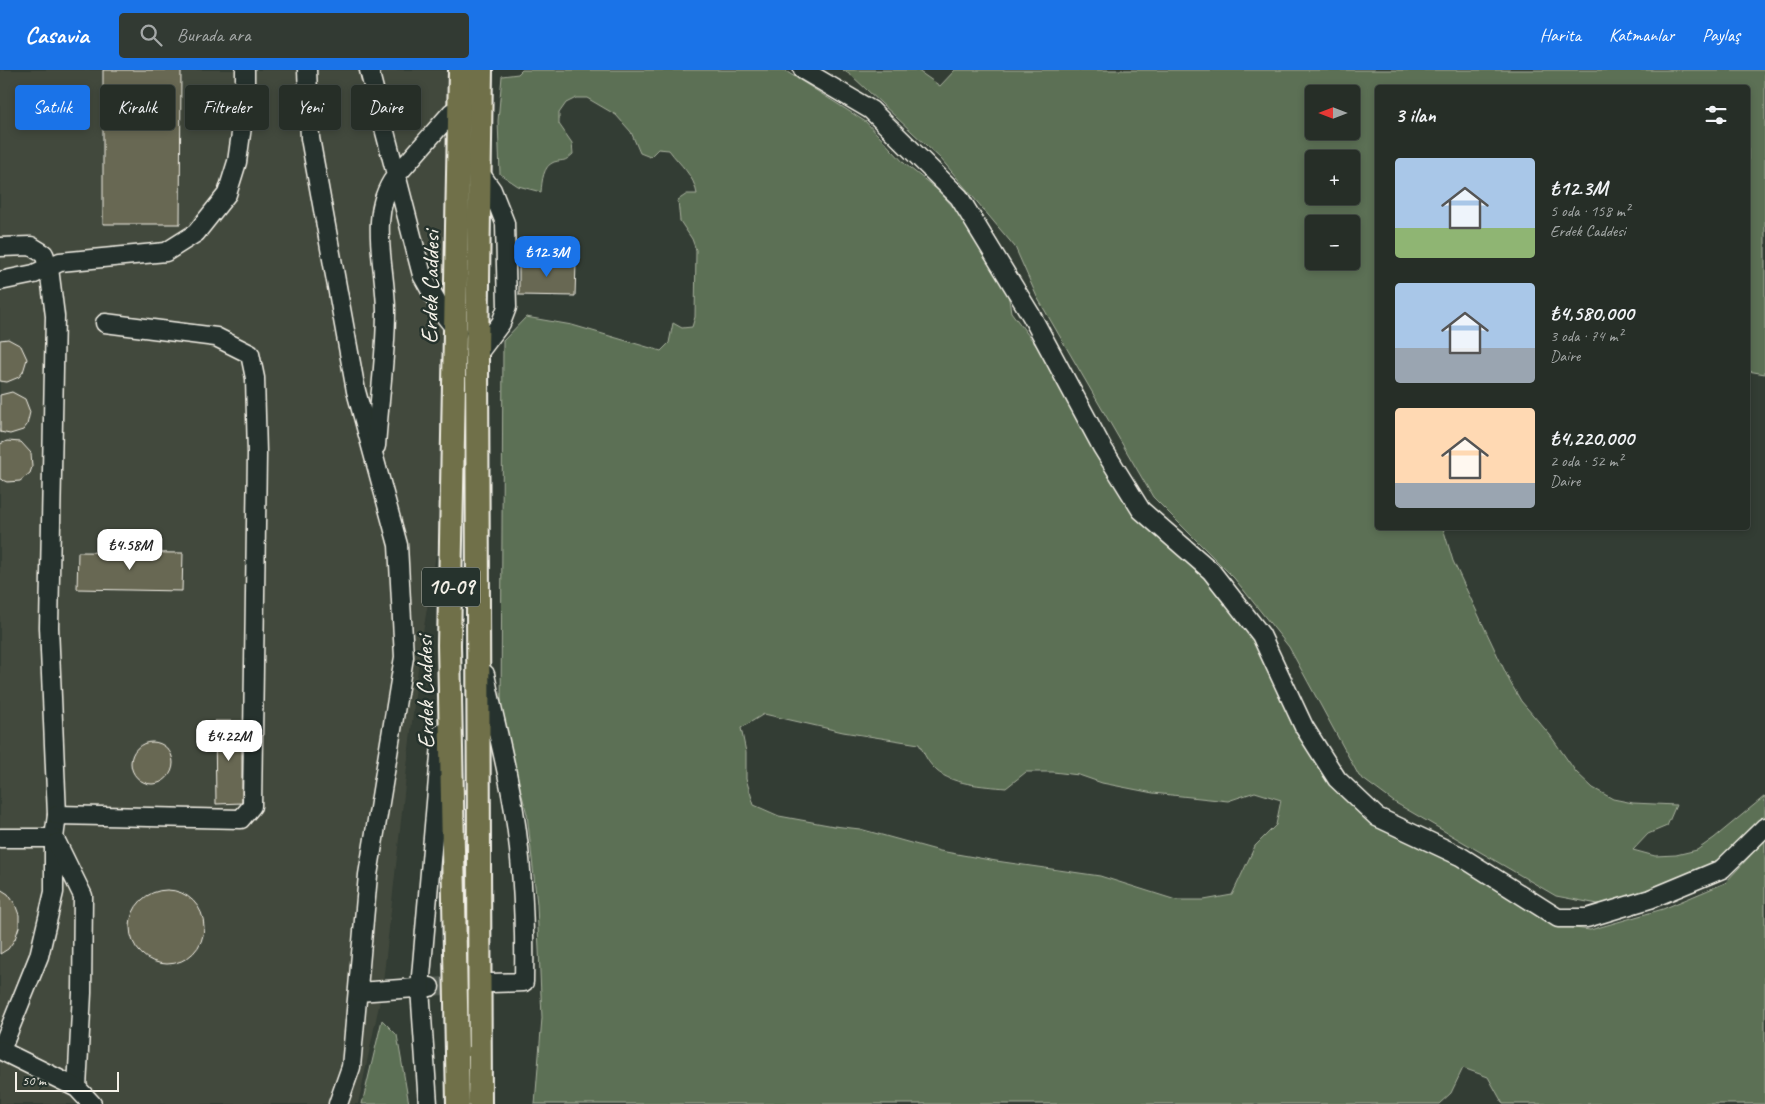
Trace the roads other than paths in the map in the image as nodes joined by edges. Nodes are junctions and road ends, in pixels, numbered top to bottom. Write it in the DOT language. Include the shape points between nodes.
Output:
graph roads {
  1 [pos="245,70"];
  2 [pos="307,70"];
  3 [pos="369,70"];
  4 [pos="460,70"];
  5 [pos="481,70"];
  6 [pos="803,70"];
  7 [pos="452,112"];
  8 [pos="480,173"];
  9 [pos="395,177"];
  10 [pos="0,247"];
  11 [pos="49,268"];
  12 [pos="0,281"];
  13 [pos="105,323"];
  14 [pos="455,328"];
  15 [pos="477,354"];
  16 [pos="375,457"];
  17 [pos="477,639"];
  18 [pos="450,646"];
  19 [pos="57,815"];
  20 [pos="1765,827"];
  21 [pos="0,838"];
  22 [pos="54,838"];
  23 [pos="491,983"];
  24 [pos="425,988"];
  25 [pos="358,992"];
  26 [pos="0,1050"];
  27 [pos="76,1088"];
  28 [pos="92,1104"];
  29 [pos="338,1104"];
  30 [pos="428,1104"];
  31 [pos="458,1104"];
  32 [pos="480,1104"];
  1 -- 11 [label="lane" via="245,105 237,162 226,194 196,234 166,252 60,262"];
  2 -- 16 [label="lane" via="310,138 356,391"];
  3 -- 9 [label="lane"];
  4 -- 14 [label="main road, Erdek Caddesi / 10-09"];
  5 -- 8 [label="main road, Erdek Caddesi / 10-09"];
  6 -- 20 [label="lane" via="871,110 959,197 1141,510 1211,571 1261,635 1304,727 1337,780 1377,817 1460,856 1558,918 1587,918 1650,899 1722,869"];
  7 -- 9 [label="lane"];
  8 -- 15 [label="main road, Erdek Caddesi / 10-09"];
  8 -- 15 [label="lane" via="492,190 505,223 507,306 501,323"];
  9 -- 14 [label="lane" via="422,275"];
  9 -- 16 [label="lane" via="387,187 380,228 386,311"];
  10 -- 11 [label="lane" via="31,246 44,254"];
  11 -- 12 [label="lane"];
  11 -- 19 [label="lane" via="55,316 49,627"];
  13 -- 19 [label="lane" via="216,337 250,354 255,378 257,454 252,806 241,819"];
  14 -- 15 [label="lane"];
  14 -- 18 [label="main road, Erdek Caddesi / 10-09"];
  15 -- 17 [label="main road, Erdek Caddesi / 10-09"];
  16 -- 25 [label="lane" via="398,545 404,657 368,875"];
  17 -- 23 [label="lane" via="514,812 524,908 524,982"];
  17 -- 32 [label="main road, Erdek Caddesi / 10-09"];
  18 -- 24 [label="lane"];
  18 -- 31 [label="main road, Erdek Caddesi / 10-09"];
  19 -- 22 [label="lane"];
  21 -- 22 [label="lane"];
  22 -- 26 [label="lane" via="54,892 39,956"];
  22 -- 27 [label="lane" via="83,896 82,993"];
  24 -- 25 [label="lane"];
  24 -- 30 [label="lane"];
  25 -- 29 [label="lane" via="351,1067"];
  26 -- 27 [label="lane"];
  27 -- 28 [label="lane"];
}
